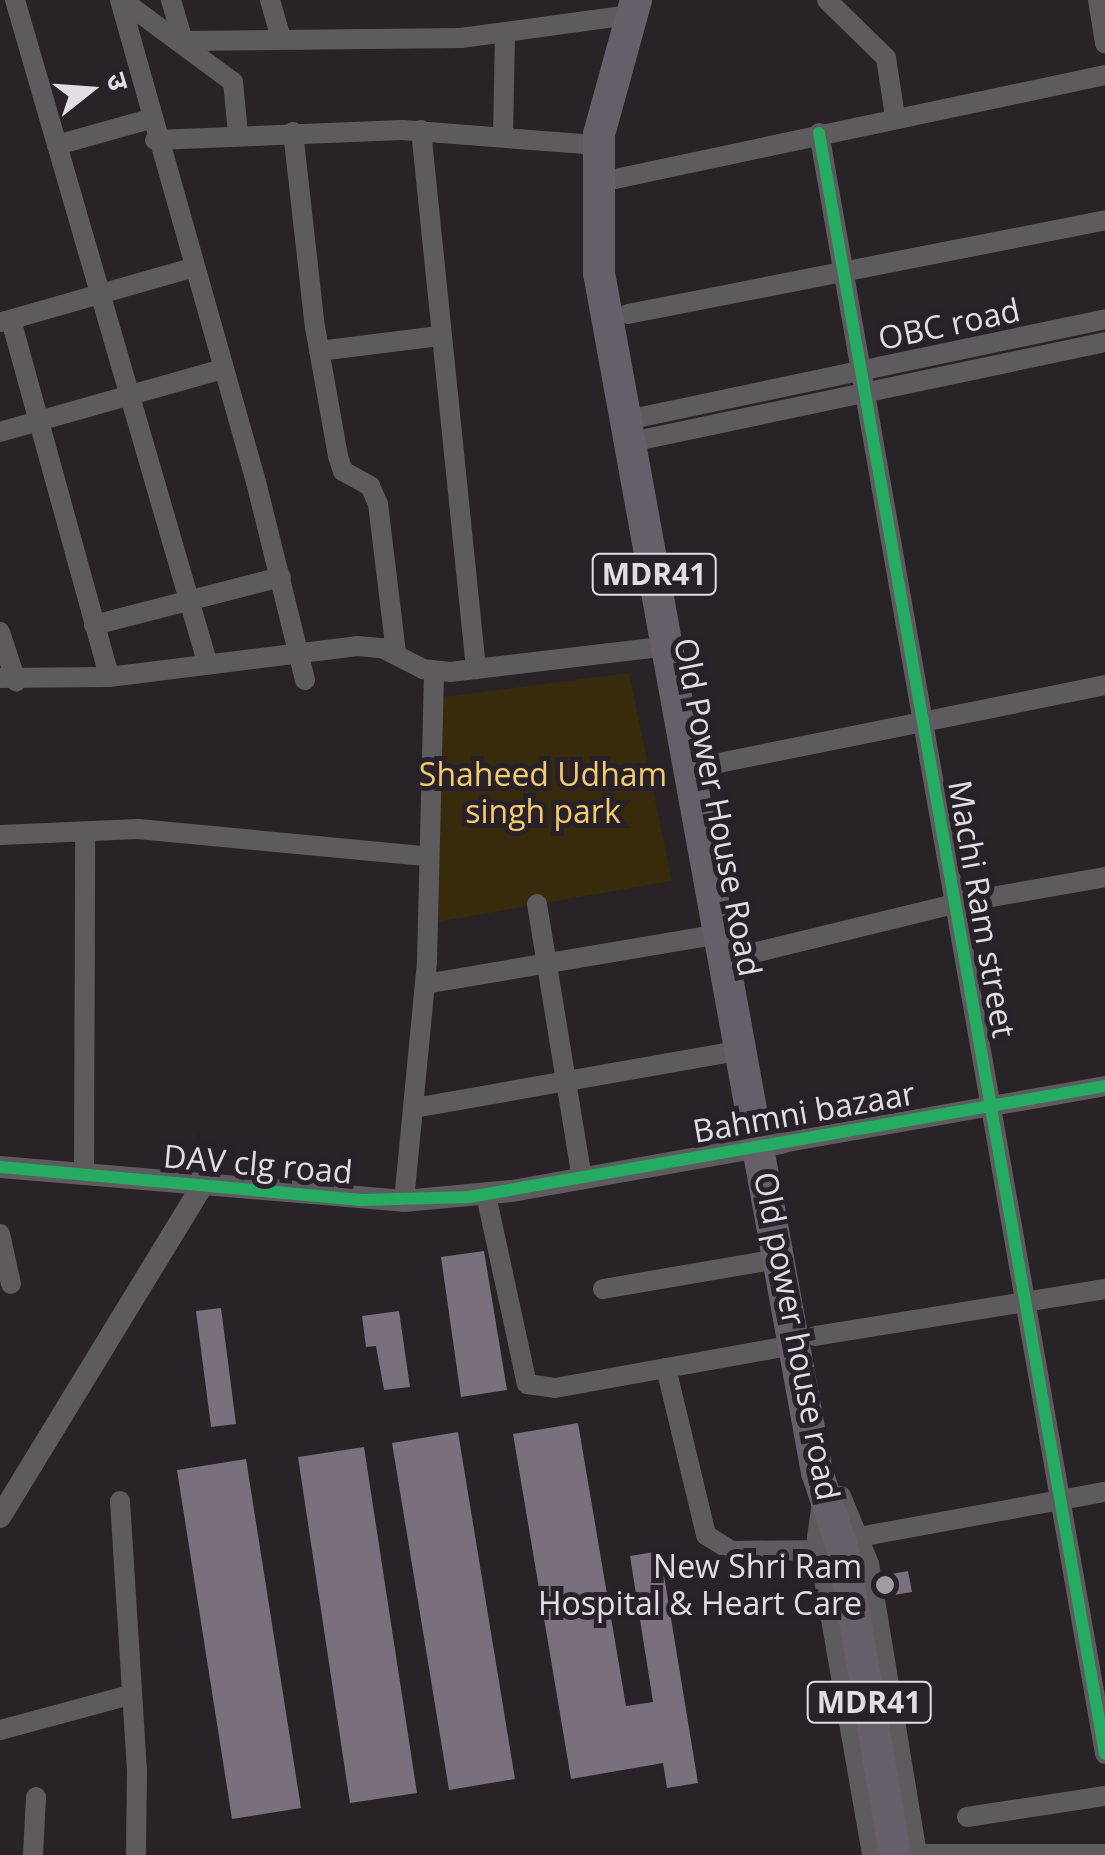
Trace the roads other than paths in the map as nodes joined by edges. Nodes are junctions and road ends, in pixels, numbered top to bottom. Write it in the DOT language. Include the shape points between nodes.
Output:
graph roads {
  1 [pos="15,0"];
  2 [pos="172,0"];
  3 [pos="270,0"];
  4 [pos="1098,0"];
  5 [pos="124,1"];
  6 [pos="840,4"];
  7 [pos="641,5"];
  8 [pos="506,34"];
  9 [pos="280,36"];
  10 [pos="181,41"];
  11 [pos="1105,43"];
  12 [pos="1105,75"];
  13 [pos="895,116"];
  14 [pos="152,130"];
  15 [pos="421,130"];
  16 [pos="293,132"];
  17 [pos="238,133"];
  18 [pos="819,133"];
  19 [pos="504,137"];
  20 [pos="56,144"];
  21 [pos="598,145"];
  22 [pos="615,179"];
  23 [pos="1105,220"];
  24 [pos="192,268"];
  25 [pos="844,272"];
  26 [pos="100,293"];
  27 [pos="628,314"];
  28 [pos="1105,319"];
  29 [pos="5,321"];
  30 [pos="439,336"];
  31 [pos="1105,342"];
  32 [pos="319,350"];
  33 [pos="222,369"];
  34 [pos="861,371"];
  35 [pos="129,394"];
  36 [pos="865,396"];
  37 [pos="38,421"];
  38 [pos="639,429"];
  39 [pos="0,432"];
  40 [pos="281,577"];
  41 [pos="190,602"];
  42 [pos="94,625"];
  43 [pos="0,632"];
  44 [pos="667,646"];
  45 [pos="300,650"];
  46 [pos="396,652"];
  47 [pos="208,664"];
  48 [pos="476,669"];
  49 [pos="434,672"];
  50 [pos="108,677"];
  51 [pos="8,679"];
  52 [pos="305,680"];
  53 [pos="1105,685"];
  54 [pos="920,720"];
  55 [pos="709,764"];
  56 [pos="85,832"];
  57 [pos="0,835"];
  58 [pos="426,856"];
  59 [pos="1105,877"];
  60 [pos="958,903"];
  61 [pos="537,904"];
  62 [pos="733,945"];
  63 [pos="548,963"];
  64 [pos="425,984"];
  65 [pos="742,1050"];
  66 [pos="566,1081"];
  67 [pos="1105,1086"];
  68 [pos="986,1107"];
  69 [pos="414,1108"];
  70 [pos="771,1146"];
  71 [pos="0,1167"];
  72 [pos="84,1176"];
  73 [pos="582,1179"];
  74 [pos="201,1188"];
  75 [pos="512,1192"];
  76 [pos="486,1195"];
  77 [pos="404,1201"];
  78 [pos="0,1234"];
  79 [pos="779,1259"];
  80 [pos="11,1284"];
  81 [pos="603,1290"];
  82 [pos="1105,1290"];
  83 [pos="1027,1304"];
  84 [pos="804,1340"];
  85 [pos="666,1368"];
  86 [pos="1105,1492"];
  87 [pos="120,1500"];
  88 [pos="1056,1501"];
  89 [pos="0,1518"];
  90 [pos="838,1528"];
  91 [pos="130,1695"];
  92 [pos="1100,1698"];
  93 [pos="0,1730"];
  94 [pos="1105,1754"];
  95 [pos="1105,1796"];
  96 [pos="36,1797"];
  97 [pos="967,1816"];
  98 [pos="1062,1854"];
  99 [pos="1105,1854"];
  100 [pos="33,1855"];
  101 [pos="136,1855"];
  102 [pos="872,1855"];
  103 [pos="894,1855"];
  104 [pos="917,1855"];
  1 -- 20 [label="street"];
  2 -- 10 [label="street"];
  3 -- 9 [label="street"];
  4 -- 11 [label="street"];
  5 -- 10 [label="street"];
  5 -- 14 [label="street"];
  6 -- 13 [label="street" via="886,58"];
  7 -- 8 [label="street"];
  7 -- 21 [label="highway, Old Power House Road / MDR41"];
  7 -- 22 [label="highway, Old Power House Road / MDR41"];
  8 -- 9 [label="street" via="403,41"];
  8 -- 19 [label="street"];
  9 -- 10 [label="street"];
  10 -- 17 [label="street" via="232,82"];
  12 -- 13 [label="street"];
  13 -- 18 [label="street"];
  14 -- 17 [label="street"];
  14 -- 20 [label="street"];
  14 -- 24 [label="street"];
  15 -- 16 [label="street"];
  15 -- 19 [label="street"];
  15 -- 30 [label="street"];
  16 -- 17 [label="street"];
  16 -- 32 [label="street"];
  18 -- 22 [label="street"];
  18 -- 25 [label="street, Machi Ram street"];
  19 -- 21 [label="street"];
  20 -- 26 [label="street"];
  21 -- 38 [label="highway, Old Power House Road / MDR41" via="599,273"];
  22 -- 27 [label="highway, Old Power House Road / MDR41"];
  23 -- 25 [label="street"];
  24 -- 26 [label="street"];
  24 -- 33 [label="street"];
  25 -- 27 [label="street"];
  25 -- 34 [label="street, Machi Ram street"];
  26 -- 29 [label="street"];
  26 -- 35 [label="street"];
  27 -- 38 [label="highway, Old Power House Road / MDR41"];
  28 -- 34 [label="street, OBC road"];
  29 -- 37 [label="street"];
  30 -- 32 [label="street"];
  30 -- 48 [label="street"];
  31 -- 36 [label="street, OBC road"];
  32 -- 46 [label="street" via="340,466 370,486 378,504"];
  33 -- 35 [label="street"];
  33 -- 40 [label="street"];
  34 -- 36 [label="street, Machi Ram street"];
  34 -- 38 [label="street, OBC road"];
  35 -- 37 [label="street"];
  35 -- 41 [label="street"];
  36 -- 38 [label="street, OBC road"];
  36 -- 54 [label="street, Machi Ram street"];
  37 -- 39 [label="street"];
  37 -- 42 [label="street"];
  38 -- 44 [label="highway, Old Power House Road / MDR41"];
  38 -- 55 [label="highway, Old Power House Road / MDR41"];
  40 -- 41 [label="street"];
  40 -- 45 [label="street"];
  41 -- 42 [label="street"];
  41 -- 47 [label="street"];
  42 -- 50 [label="street"];
  43 -- 51 [label="street"];
  44 -- 48 [label="street"];
  44 -- 62 [label="highway, Old Power House Road / MDR41"];
  45 -- 46 [label="street" via="374,646"];
  45 -- 47 [label="street"];
  45 -- 52 [label="street"];
  46 -- 49 [label="street"];
  47 -- 50 [label="street"];
  48 -- 49 [label="street"];
  49 -- 58 [label="street"];
  50 -- 51 [label="street"];
  53 -- 54 [label="street"];
  54 -- 55 [label="street"];
  54 -- 60 [label="street, Machi Ram street"];
  55 -- 62 [label="highway, Old Power House Road / MDR41"];
  56 -- 57 [label="street"];
  56 -- 58 [label="street" via="156,830"];
  56 -- 72 [label="street"];
  58 -- 64 [label="street"];
  59 -- 60 [label="street"];
  60 -- 62 [label="street"];
  60 -- 68 [label="street, Machi Ram street"];
  61 -- 63 [label="street"];
  62 -- 63 [label="street"];
  62 -- 65 [label="highway, Old Power House Road / MDR41"];
  62 -- 70 [label="highway, Old Power House Road / MDR41"];
  63 -- 64 [label="street"];
  63 -- 66 [label="street"];
  64 -- 69 [label="street"];
  65 -- 66 [label="street"];
  65 -- 70 [label="highway, Old Power House Road / MDR41"];
  66 -- 69 [label="street"];
  66 -- 73 [label="street"];
  67 -- 68 [label="street, Bahmni bazaar"];
  68 -- 70 [label="street, Bahmni bazaar"];
  68 -- 83 [label="street, Machi Ram street"];
  69 -- 77 [label="street"];
  70 -- 73 [label="street, Bahmni bazaar"];
  70 -- 79 [label="highway, Old power house road / MDR41"];
  70 -- 84 [label="highway, Old power house road / MDR41"];
  71 -- 72 [label="street, DAV clg road"];
  72 -- 74 [label="street, DAV clg road"];
  73 -- 75 [label="street, Bahmni bazaar"];
  74 -- 77 [label="street, DAV clg road"];
  74 -- 89 [label="street"];
  75 -- 76 [label="street, DAV clg road"];
  76 -- 77 [label="street, DAV clg road"];
  76 -- 85 [label="street" via="527,1384 555,1388"];
  78 -- 80 [label="street"];
  79 -- 81 [label="street"];
  79 -- 84 [label="highway, Old power house road / MDR41"];
  82 -- 83 [label="street"];
  83 -- 84 [label="street"];
  83 -- 88 [label="street, Machi Ram street"];
  84 -- 85 [label="street"];
  84 -- 90 [label="highway, Old power house road / MDR41"];
  85 -- 90 [label="street" via="706,1535 732,1551"];
  86 -- 88 [label="street"];
  87 -- 91 [label="street"];
  88 -- 90 [label="street"];
  88 -- 92 [label="street, Machi Ram street"];
  90 -- 102 [label="street"];
  90 -- 103 [label="highway, Old power house road / MDR41"];
  90 -- 104 [label="street"];
  91 -- 93 [label="street"];
  91 -- 101 [label="street"];
  92 -- 94 [label="street, Machi Ram street"];
  95 -- 97 [label="street"];
  96 -- 100 [label="street"];
  98 -- 99 [label="street"];
  98 -- 104 [label="street"];
}
